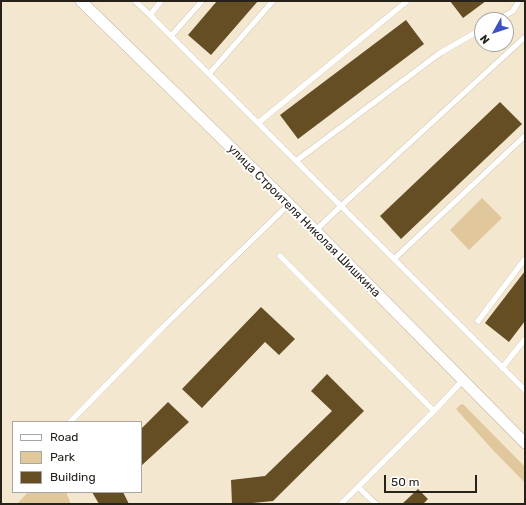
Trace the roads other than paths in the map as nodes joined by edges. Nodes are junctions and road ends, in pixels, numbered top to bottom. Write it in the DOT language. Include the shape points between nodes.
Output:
graph roads {
  1 [pos="81,1"];
  2 [pos="135,1"];
  3 [pos="161,1"];
  4 [pos="202,1"];
  5 [pos="274,1"];
  6 [pos="519,1"];
  7 [pos="405,2"];
  8 [pos="511,12"];
  9 [pos="150,15"];
  10 [pos="474,34"];
  11 [pos="171,36"];
  12 [pos="525,37"];
  13 [pos="209,74"];
  14 [pos="258,123"];
  15 [pos="525,136"];
  16 [pos="296,162"];
  17 [pos="288,204"];
  18 [pos="341,206"];
  19 [pos="315,231"];
  20 [pos="280,256"];
  21 [pos="394,259"];
  22 [pos="525,259"];
  23 [pos="478,321"];
  24 [pos="525,339"];
  25 [pos="502,368"];
  26 [pos="463,380"];
  27 [pos="525,390"];
  28 [pos="434,411"];
  29 [pos="71,421"];
  30 [pos="525,443"];
  31 [pos="358,487"];
  32 [pos="341,504"];
  33 [pos="376,504"];
  1 -- 17 [label="street, улица Строителя Николая Шишкина"];
  2 -- 9 [label="lane"];
  3 -- 9 [label="lane"];
  4 -- 11 [label="lane"];
  5 -- 13 [label="lane"];
  6 -- 8 [label="lane"];
  7 -- 14 [label="lane"];
  9 -- 11 [label="lane"];
  10 -- 16 [label="lane" via="440,53"];
  11 -- 13 [label="lane"];
  12 -- 18 [label="lane"];
  13 -- 14 [label="lane"];
  14 -- 16 [label="lane"];
  15 -- 21 [label="lane"];
  16 -- 18 [label="lane"];
  17 -- 19 [label="street, улица Строителя Николая Шишкина"];
  17 -- 29 [label="lane"];
  18 -- 19 [label="lane"];
  18 -- 21 [label="lane"];
  19 -- 26 [label="street, улица Строителя Николая Шишкина"];
  20 -- 28 [label="lane"];
  21 -- 25 [label="lane"];
  22 -- 23 [label="lane"];
  24 -- 25 [label="lane"];
  25 -- 27 [label="lane"];
  26 -- 28 [label="lane"];
  26 -- 30 [label="street, улица Строителя Николая Шишкина"];
  28 -- 31 [label="lane"];
  31 -- 32 [label="lane"];
  31 -- 33 [label="lane"];
}
